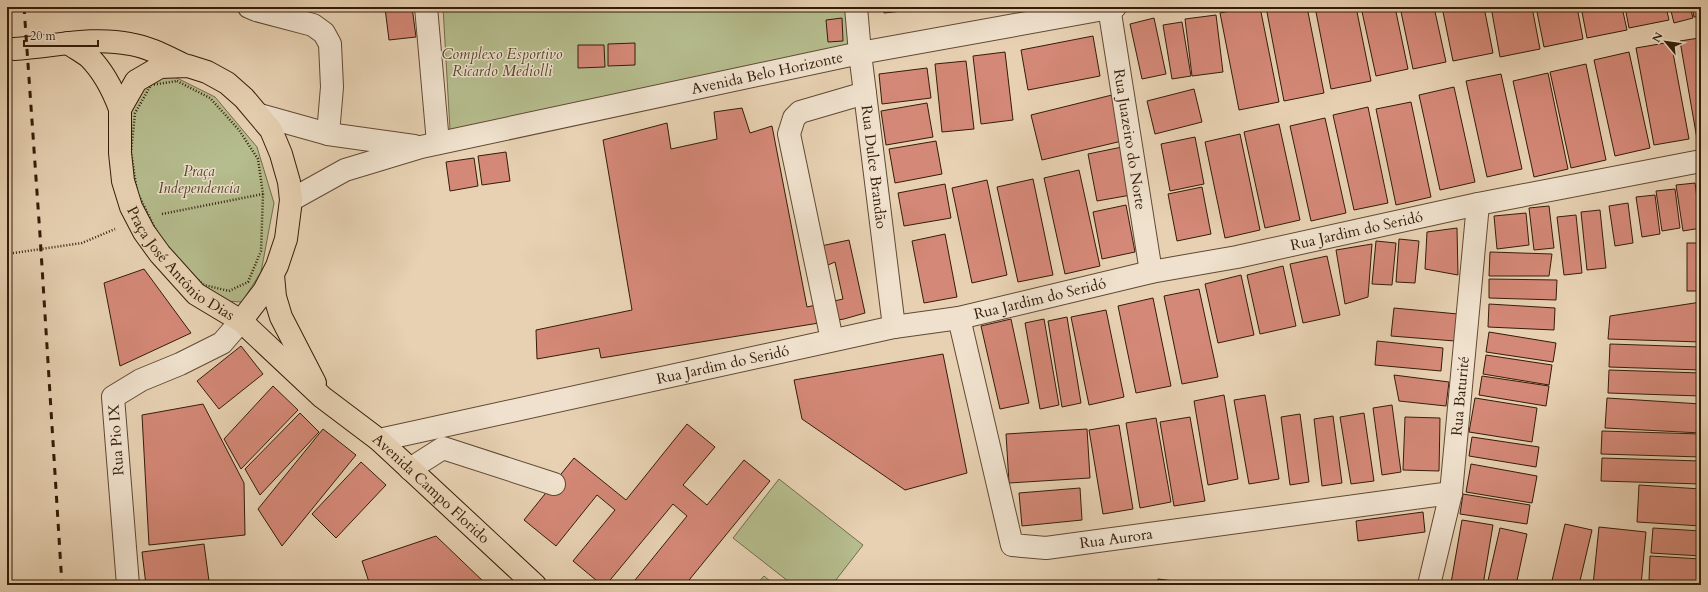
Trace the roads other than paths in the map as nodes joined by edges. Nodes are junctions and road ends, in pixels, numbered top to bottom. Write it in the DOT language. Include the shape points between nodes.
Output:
graph roads {
  1 [pos="249,7"];
  2 [pos="426,7"];
  3 [pos="856,7"];
  4 [pos="1111,7"];
  5 [pos="68,43"];
  6 [pos="9,50"];
  7 [pos="860,53"];
  8 [pos="188,66"];
  9 [pos="865,93"];
  10 [pos="120,109"];
  11 [pos="260,115"];
  12 [pos="328,134"];
  13 [pos="430,145"];
  14 [pos="1701,161"];
  15 [pos="290,200"];
  16 [pos="1478,204"];
  17 [pos="1151,272"];
  18 [pos="273,275"];
  19 [pos="959,318"];
  20 [pos="241,320"];
  21 [pos="894,326"];
  22 [pos="832,340"];
  23 [pos="322,397"];
  24 [pos="379,440"];
  25 [pos="410,469"];
  26 [pos="554,484"];
  27 [pos="1451,493"];
  28 [pos="128,585"];
  29 [pos="535,585"];
  30 [pos="1429,585"];
  1 -- 12 [label="street" via="313,25 324,33 330,44 332,87"];
  2 -- 13 [label="street"];
  3 -- 7 [label="street, Rua Dulce Brandão"];
  4 -- 7 [label="street, Avenida Belo Horizonte"];
  4 -- 17 [label="street, Rua Juazeiro do Norte"];
  5 -- 6 [label="main road"];
  5 -- 8 [label="main road" via="101,40 131,44"];
  5 -- 10 [label="main road" via="88,56 99,69 113,89"];
  7 -- 9 [label="street, Rua Dulce Brandão"];
  7 -- 13 [label="street, Avenida Belo Horizonte"];
  8 -- 10 [label="main road, Praça José Antônio Dias" via="160,67 136,81"];
  8 -- 11 [label="main road, Praça José Antônio Dias" via="207,72 227,83"];
  9 -- 21 [label="street, Rua Dulce Brandão"];
  9 -- 22 [label="street" via="800,112 794,118 789,134"];
  10 -- 20 [label="main road, Praça José Antônio Dias" via="123,181 131,207 144,232 196,294"];
  11 -- 12 [label="street"];
  11 -- 15 [label="main road, Praça José Antônio Dias" via="271,130 281,154 289,182"];
  12 -- 13 [label="street"];
  13 -- 15 [label="street, Avenida Belo Horizonte" via="344,170"];
  14 -- 16 [label="street, Rua Jardim do Seridó"];
  15 -- 18 [label="main road, Praça José Antônio Dias" via="286,239"];
  16 -- 17 [label="street, Rua Jardim do Seridó" via="1237,257"];
  16 -- 27 [label="street, Rua Baturité"];
  17 -- 19 [label="street, Rua Jardim do Seridó"];
  18 -- 20 [label="main road, Praça José Antônio Dias"];
  18 -- 23 [label="main road" via="275,297 281,317"];
  19 -- 21 [label="street, Rua Jardim do Seridó"];
  19 -- 27 [label="street, Rua Aurora" via="1012,545 1046,548"];
  20 -- 23 [label="main road, Avenida Campo Florido"];
  20 -- 28 [label="street, Rua Pio IX" via="222,343 140,380 113,397"];
  21 -- 22 [label="street, Rua Jardim do Seridó"];
  22 -- 24 [label="street, Rua Jardim do Seridó"];
  23 -- 24 [label="main road, Avenida Campo Florido"];
  24 -- 25 [label="main road, Avenida Campo Florido"];
  25 -- 26 [label="street" via="443,448"];
  25 -- 29 [label="main road, Avenida Campo Florido"];
  27 -- 30 [label="street, Rua Baturité"];
}
